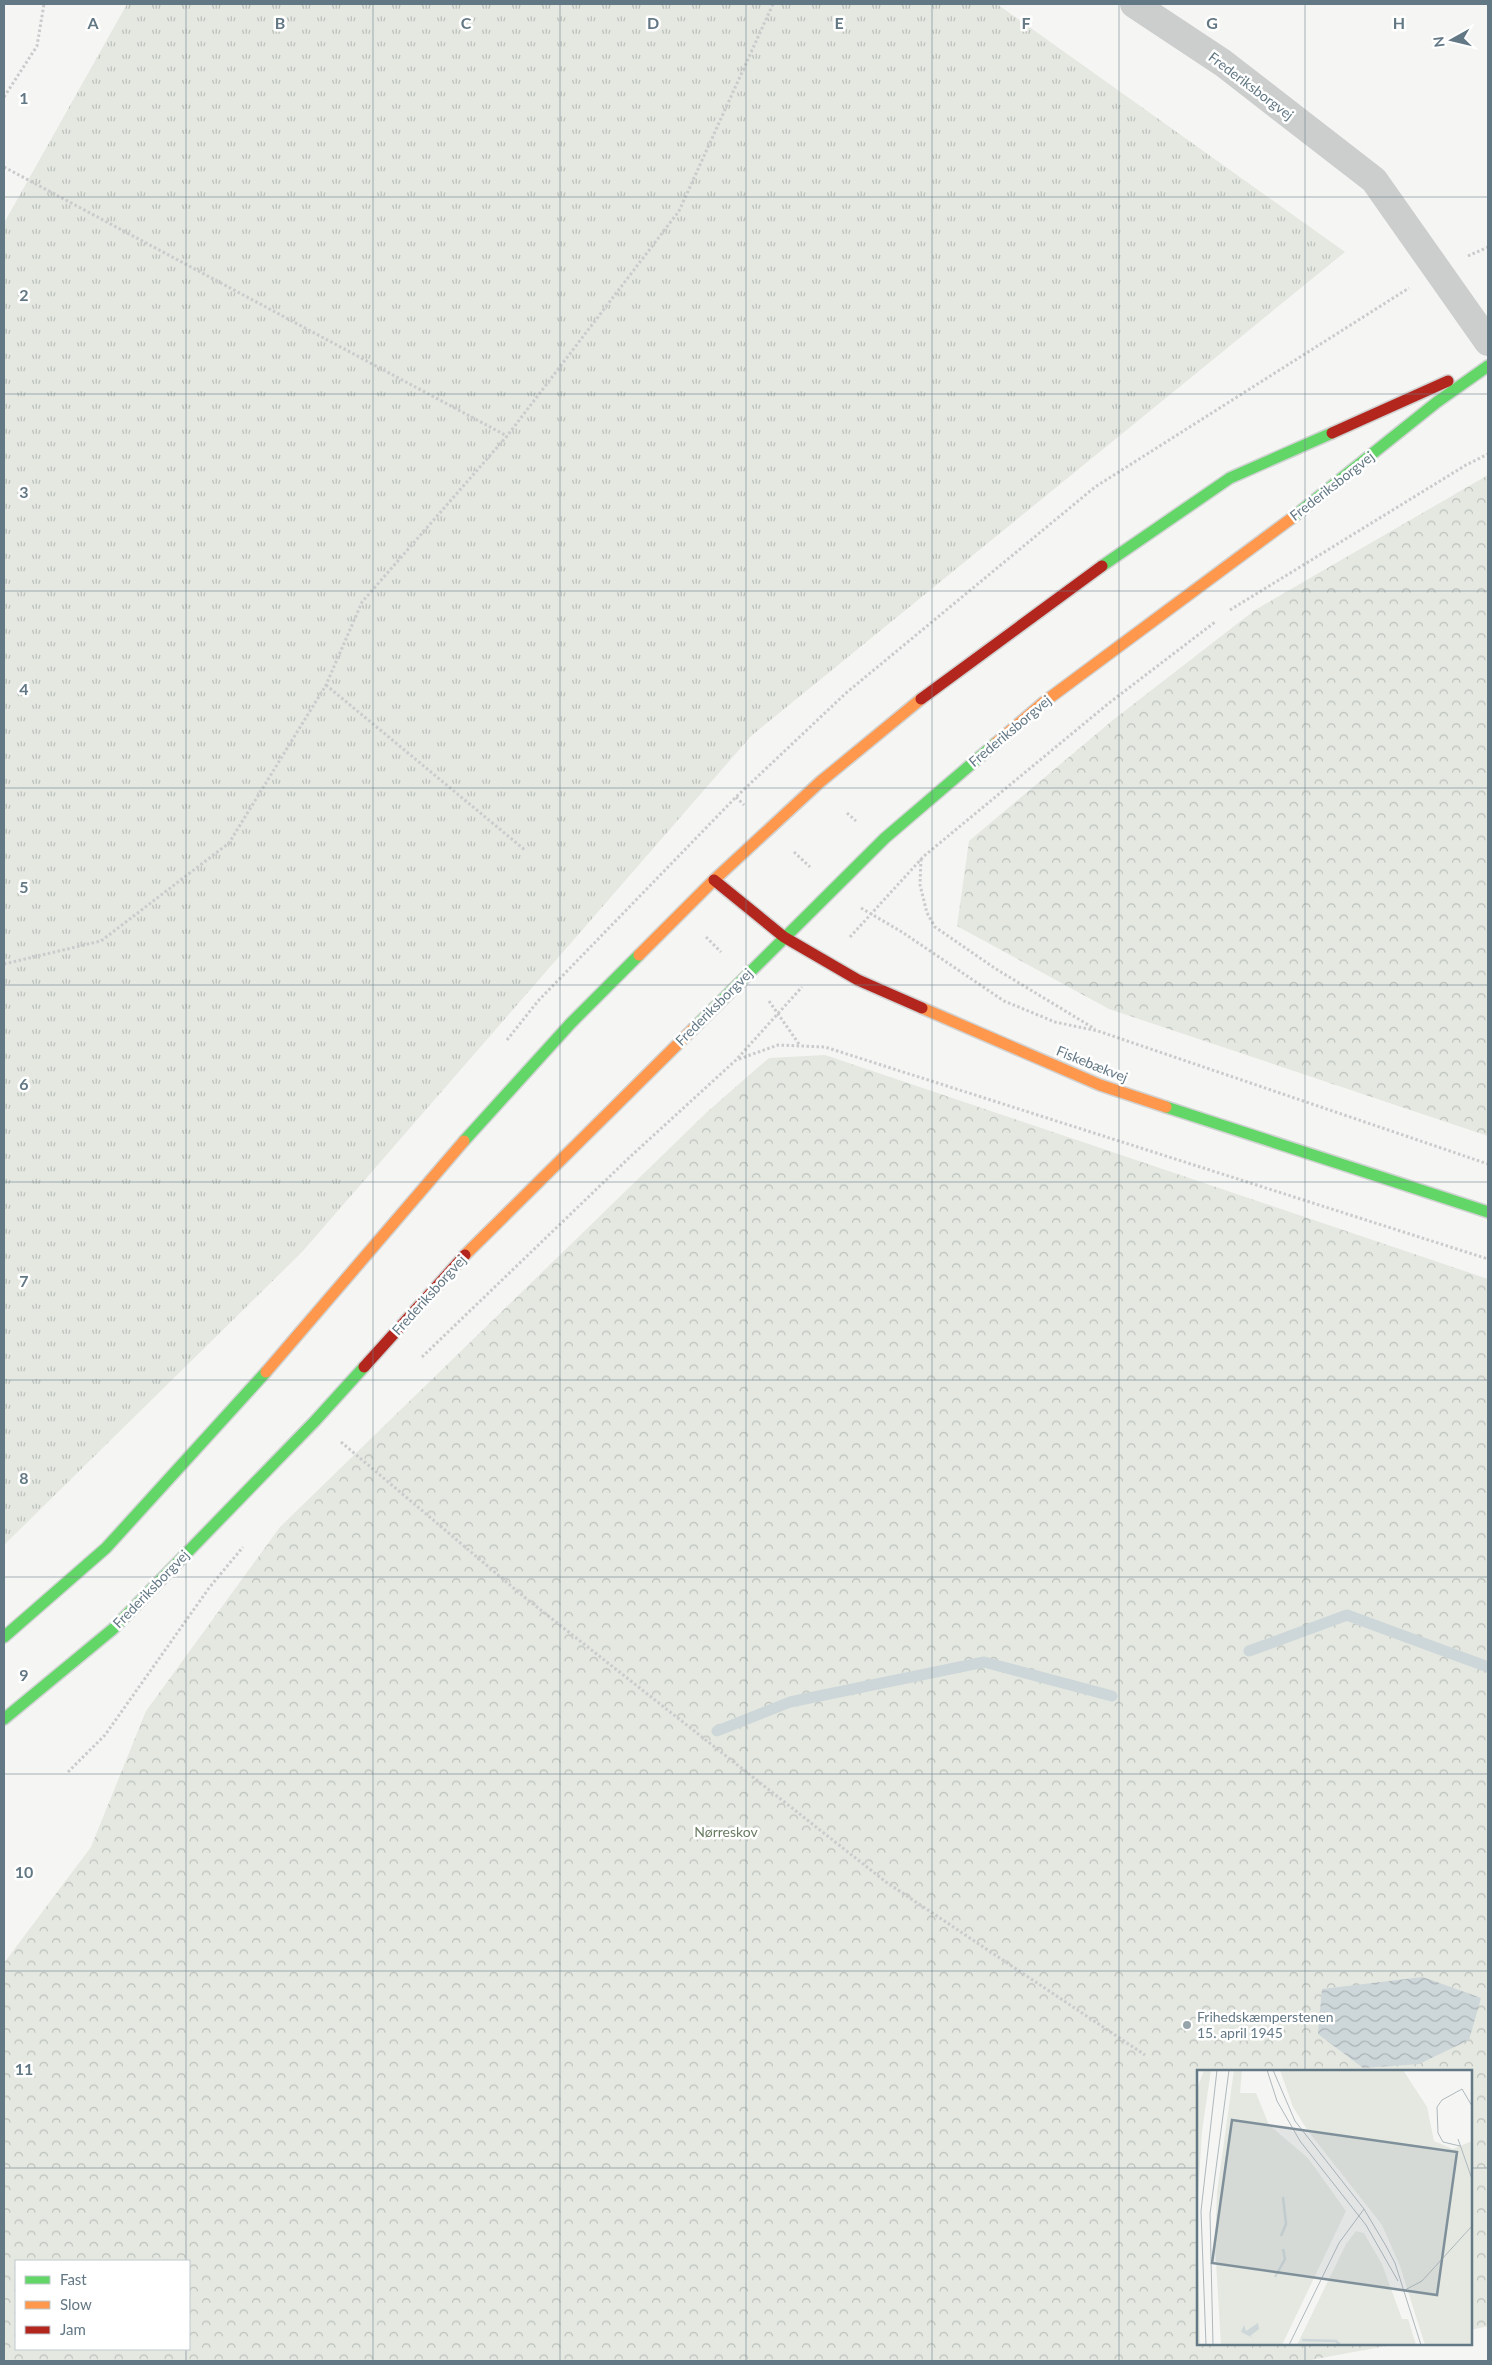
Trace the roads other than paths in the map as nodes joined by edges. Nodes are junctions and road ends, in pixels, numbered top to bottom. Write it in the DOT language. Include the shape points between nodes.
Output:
graph roads {
  1 [pos="1134,4"];
  2 [pos="1488,342"];
  3 [pos="1488,364"];
  4 [pos="714,880"];
  5 [pos="784,937"];
  6 [pos="1488,1212"];
  7 [pos="4,1637"];
  8 [pos="4,1719"];
  1 -- 2 [label="street, Frederiksborgvej" via="1223,63 1374,180"];
  3 -- 4 [label="street, Frederiksborgvej" via="1230,478 1062,594 933,689 820,782"];
  3 -- 5 [label="street, Frederiksborgvej" via="1259,544 1044,702 885,838"];
  4 -- 5 [label="street, Fiskebækvej"];
  4 -- 7 [label="street, Frederiksborgvej" via="565,1030 422,1188 264,1374 106,1548"];
  5 -- 6 [label="street, Fiskebækvej" via="858,980 1100,1085"];
  5 -- 8 [label="street, Frederiksborgvej" via="471,1249 315,1421 113,1629"];
}
